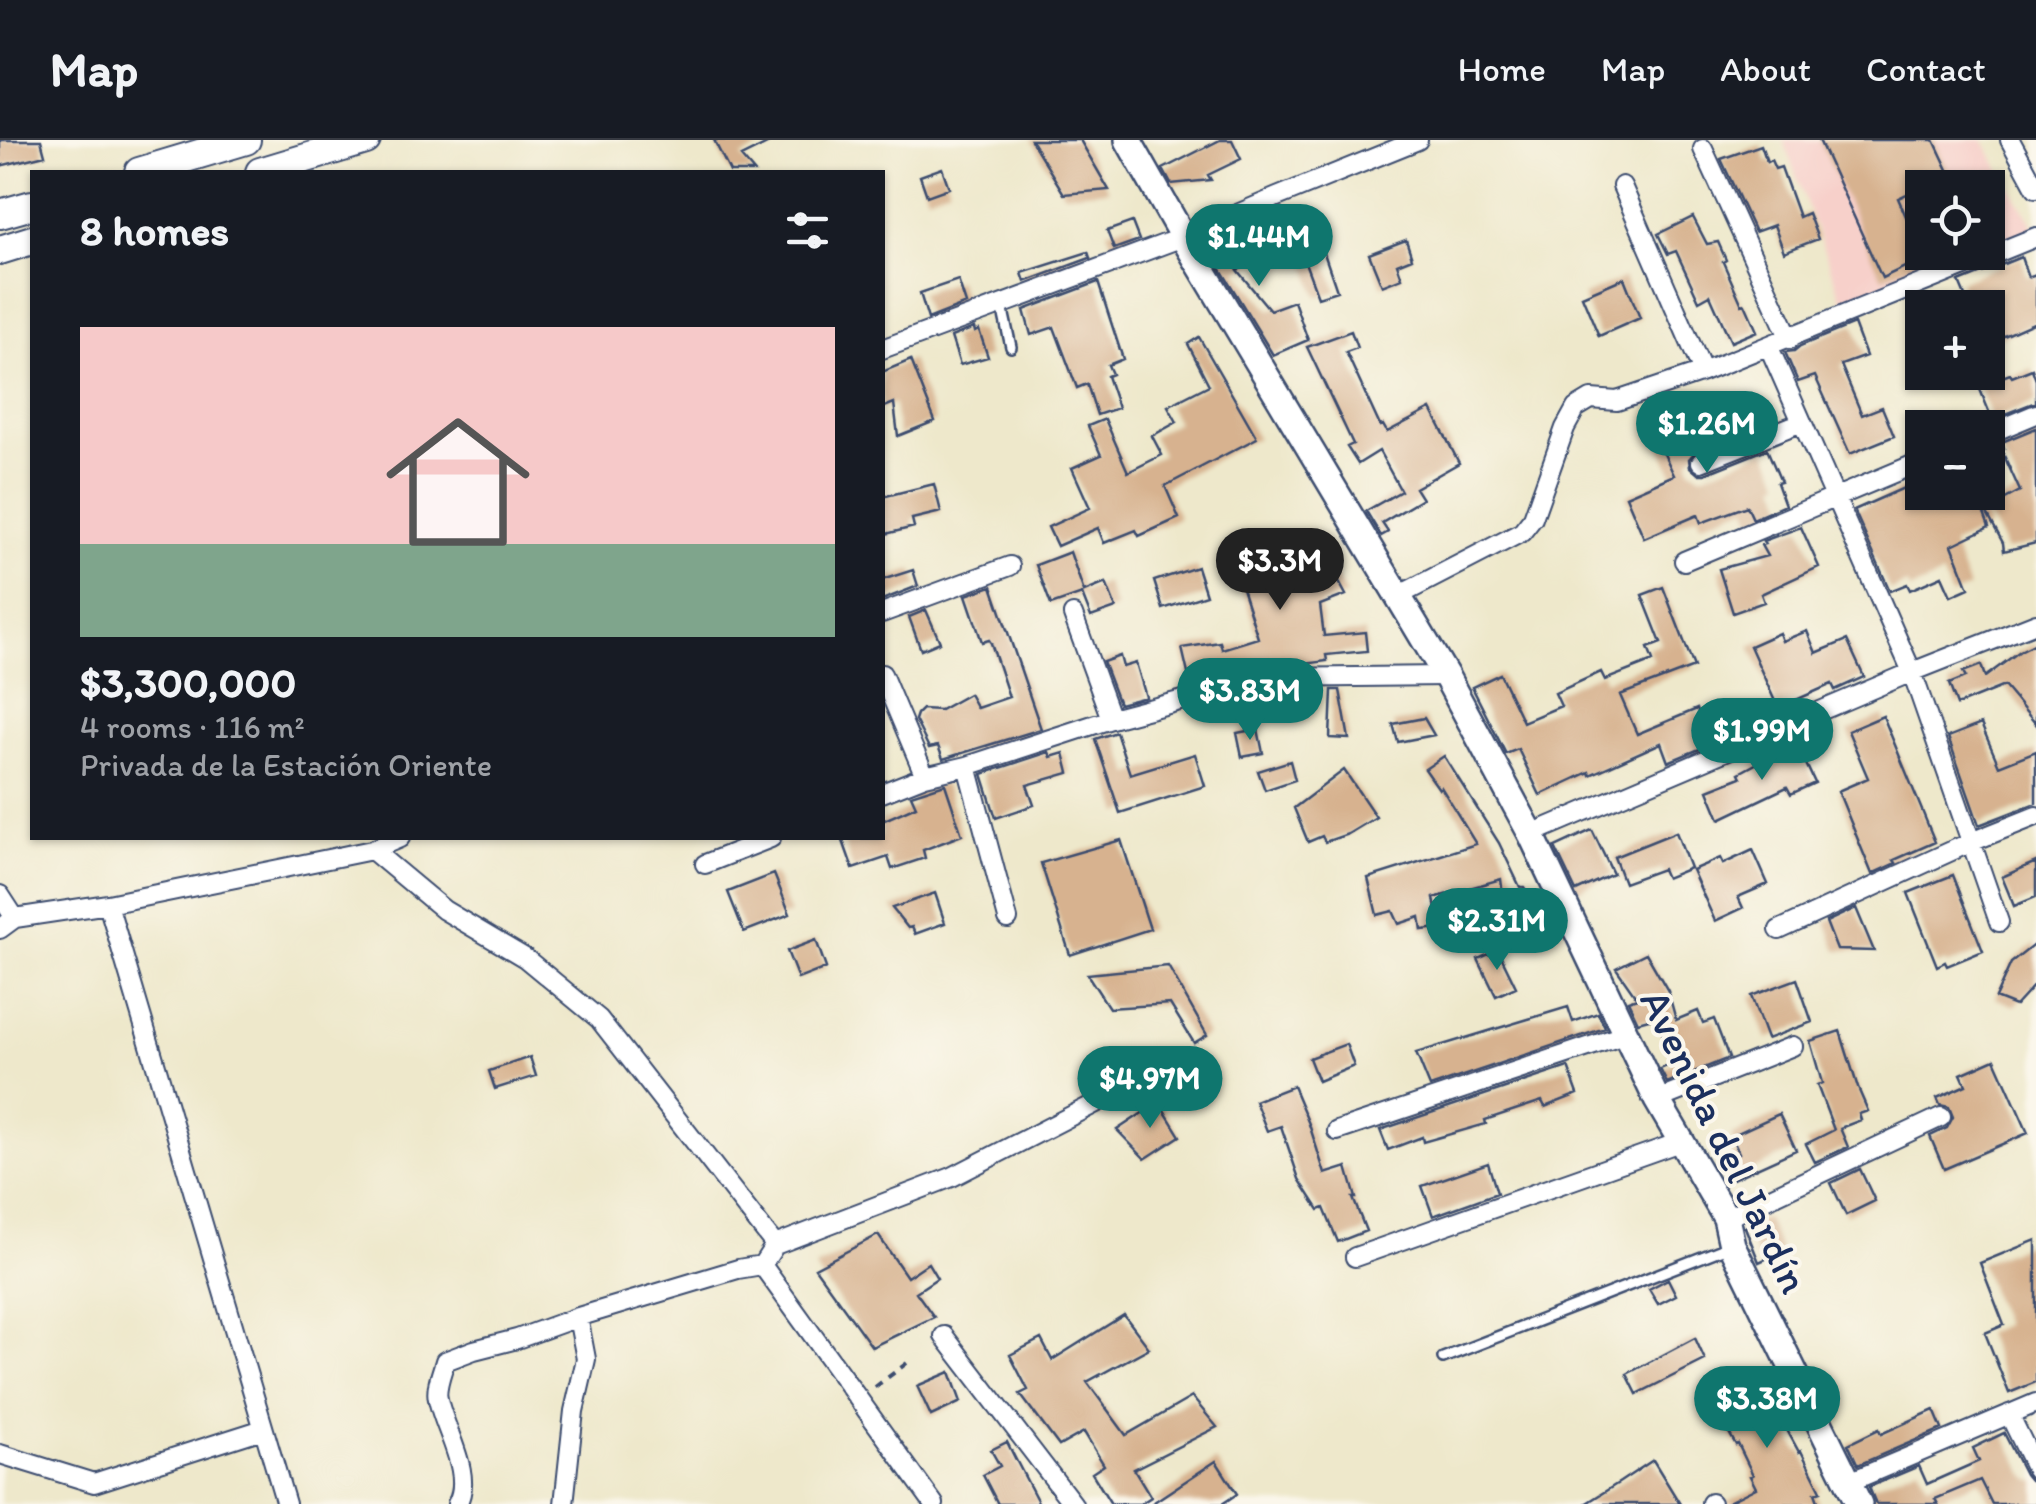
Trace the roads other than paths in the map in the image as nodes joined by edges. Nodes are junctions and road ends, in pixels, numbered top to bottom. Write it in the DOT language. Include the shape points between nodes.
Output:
graph roads {
  1 [pos="246,140"];
  2 [pos="366,140"];
  3 [pos="1128,140"];
  4 [pos="1418,140"];
  5 [pos="2010,140"];
  6 [pos="1703,149"];
  7 [pos="192,165"];
  8 [pos="154,170"];
  9 [pos="267,170"];
  10 [pos="1622,186"];
  11 [pos="2036,188"];
  12 [pos="30,205"];
  13 [pos="0,214"];
  14 [pos="1183,237"];
  15 [pos="2036,238"];
  16 [pos="30,241"];
  17 [pos="0,250"];
  18 [pos="1002,304"];
  19 [pos="1790,339"];
  20 [pos="885,347"];
  21 [pos="1011,347"];
  22 [pos="1769,347"];
  23 [pos="1703,372"];
  24 [pos="2036,414"];
  25 [pos="1802,422"];
  26 [pos="2005,427"];
  27 [pos="1702,462"];
  28 [pos="1905,468"];
  29 [pos="1834,497"];
  30 [pos="1684,561"];
  31 [pos="1010,566"];
  32 [pos="1398,596"];
  33 [pos="885,612"];
  34 [pos="1073,615"];
  35 [pos="2036,623"];
  36 [pos="1912,672"];
  37 [pos="1446,676"];
  38 [pos="885,681"];
  39 [pos="1111,720"];
  40 [pos="967,766"];
  41 [pos="925,776"];
  42 [pos="885,792"];
  43 [pos="2036,816"];
  44 [pos="1531,834"];
  45 [pos="395,840"];
  46 [pos="766,840"];
  47 [pos="1971,842"];
  48 [pos="372,850"];
  49 [pos="705,864"];
  50 [pos="0,895"];
  51 [pos="108,904"];
  52 [pos="1008,919"];
  53 [pos="1999,922"];
  54 [pos="8,923"];
  55 [pos="1779,930"];
  56 [pos="1627,1034"];
  57 [pos="1793,1046"];
  58 [pos="1168,1066"];
  59 [pos="1658,1100"];
  60 [pos="1942,1117"];
  61 [pos="1337,1130"];
  62 [pos="1680,1142"];
  63 [pos="1726,1218"];
  64 [pos="775,1245"];
  65 [pos="1732,1245"];
  66 [pos="1355,1256"];
  67 [pos="762,1265"];
  68 [pos="578,1317"];
  69 [pos="944,1336"];
  70 [pos="1443,1358"];
  71 [pos="2036,1403"];
  72 [pos="2008,1414"];
  73 [pos="263,1429"];
  74 [pos="0,1454"];
  75 [pos="2036,1469"];
  76 [pos="94,1482"];
  77 [pos="1853,1494"];
  78 [pos="91,1504"];
  79 [pos="286,1504"];
  80 [pos="458,1504"];
  81 [pos="564,1504"];
  82 [pos="934,1504"];
  83 [pos="1073,1504"];
  1 -- 7 [label="main road"];
  2 -- 9 [label="main road"];
  3 -- 14 [label="main road, Avenida del Jardín"];
  4 -- 14 [label="street"];
  5 -- 11 [label="street"];
  6 -- 19 [label="street"];
  7 -- 8 [label="main road"];
  10 -- 23 [label="street"];
  12 -- 13 [label="main road"];
  14 -- 18 [label="street"];
  14 -- 32 [label="main road, Avenida del Jardín"];
  15 -- 19 [label="street"];
  16 -- 17 [label="main road"];
  18 -- 20 [label="street"];
  18 -- 21 [label="lane"];
  19 -- 22 [label="street"];
  22 -- 23 [label="street"];
  22 -- 25 [label="street"];
  23 -- 32 [label="street" via="1576,408 1534,518 1522,532"];
  24 -- 26 [label="street"];
  25 -- 27 [label="street"];
  25 -- 29 [label="street"];
  28 -- 29 [label="street"];
  29 -- 30 [label="street"];
  29 -- 36 [label="street"];
  31 -- 33 [label="street"];
  32 -- 37 [label="main road, Avenida del Jardín"];
  34 -- 39 [label="street"];
  35 -- 36 [label="street"];
  36 -- 44 [label="street"];
  36 -- 47 [label="street"];
  37 -- 39 [label="street" via="1267,678"];
  37 -- 44 [label="main road, Avenida del Jardín"];
  38 -- 41 [label="street"];
  39 -- 40 [label="street"];
  40 -- 41 [label="street"];
  40 -- 52 [label="street"];
  41 -- 42 [label="street"];
  43 -- 47 [label="street"];
  44 -- 56 [label="main road, Avenida del Jardín"];
  45 -- 48 [label="street"];
  46 -- 49 [label="street"];
  47 -- 53 [label="street"];
  47 -- 55 [label="street"];
  48 -- 51 [label="street"];
  48 -- 64 [label="street" via="444,910 525,958 599,1018"];
  50 -- 54 [label="street"];
  51 -- 54 [label="street"];
  51 -- 73 [label="street"];
  56 -- 59 [label="main road, Avenida del Jardín"];
  56 -- 61 [label="street"];
  57 -- 59 [label="street"];
  58 -- 64 [label="street" via="952,1177"];
  59 -- 62 [label="main road, Avenida del Jardín"];
  60 -- 63 [label="street"];
  62 -- 63 [label="main road, Avenida del Jardín"];
  62 -- 66 [label="street"];
  63 -- 65 [label="main road, Avenida del Jardín"];
  64 -- 67 [label="street"];
  65 -- 70 [label="lane"];
  65 -- 77 [label="main road, Avenida del Jardín"];
  67 -- 68 [label="street"];
  67 -- 82 [label="street"];
  68 -- 80 [label="street" via="445,1361 436,1395 458,1457 464,1493"];
  68 -- 81 [label="street" via="586,1359"];
  69 -- 83 [label="street"];
  71 -- 72 [label="street"];
  72 -- 75 [label="street"];
  72 -- 77 [label="street"];
  73 -- 76 [label="street"];
  73 -- 79 [label="street"];
  74 -- 76 [label="street"];
  76 -- 78 [label="street"];
}
